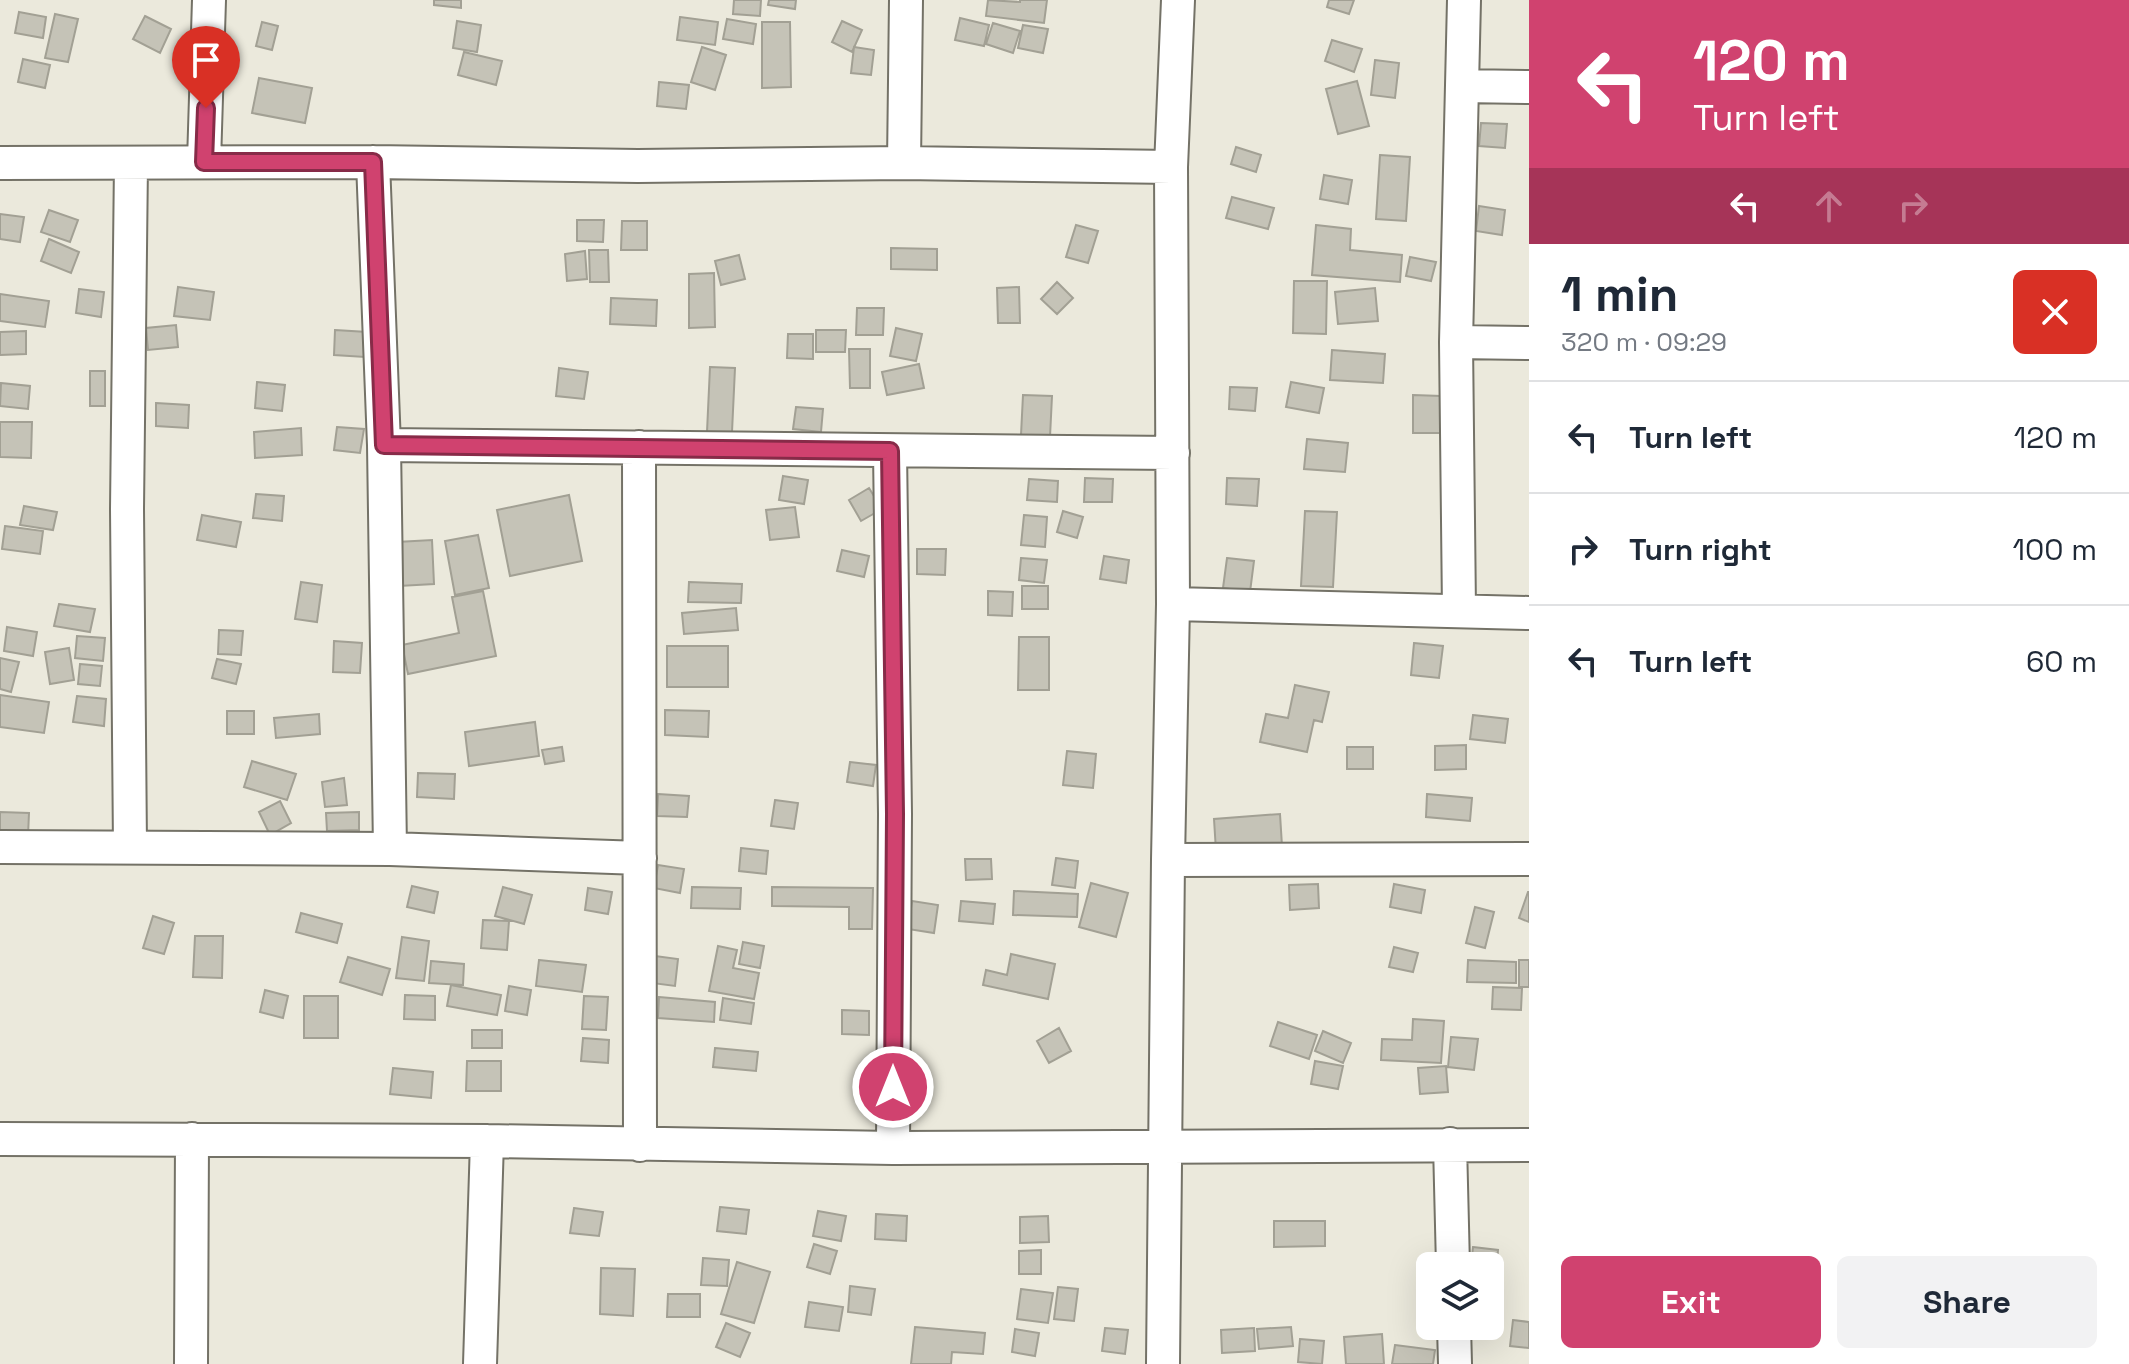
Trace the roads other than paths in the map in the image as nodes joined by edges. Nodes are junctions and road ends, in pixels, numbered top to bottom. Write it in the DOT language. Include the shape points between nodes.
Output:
graph roads {
  1 [pos="209,0"];
  2 [pos="906,0"];
  3 [pos="1178,0"];
  4 [pos="1464,0"];
  5 [pos="1462,86"];
  6 [pos="1529,87"];
  7 [pos="204,162"];
  8 [pos="373,162"];
  9 [pos="0,163"];
  10 [pos="131,163"];
  11 [pos="904,163"];
  12 [pos="1171,167"];
  13 [pos="1456,342"];
  14 [pos="1529,343"];
  15 [pos="384,445"];
  16 [pos="639,447"];
  17 [pos="890,451"];
  18 [pos="1173,453"];
  19 [pos="1173,604"];
  20 [pos="1459,610"];
  21 [pos="1529,613"];
  22 [pos="0,847"];
  23 [pos="130,847"];
  24 [pos="390,849"];
  25 [pos="640,858"];
  26 [pos="1529,859"];
  27 [pos="1168,860"];
  28 [pos="0,1139"];
  29 [pos="192,1139"];
  30 [pos="487,1141"];
  31 [pos="1450,1144"];
  32 [pos="640,1145"];
  33 [pos="1529,1145"];
  34 [pos="1167,1147"];
  35 [pos="893,1148"];
  36 [pos="1453,1252"];
  37 [pos="1454,1340"];
  38 [pos="191,1364"];
  39 [pos="480,1364"];
  40 [pos="1163,1364"];
  41 [pos="1455,1364"];
  1 -- 7 [label="street"];
  2 -- 11 [label="street"];
  3 -- 12 [label="street"];
  4 -- 5 [label="street"];
  5 -- 6 [label="street"];
  5 -- 13 [label="street"];
  7 -- 8 [label="street"];
  7 -- 10 [label="street"];
  8 -- 11 [label="street"];
  8 -- 15 [label="street"];
  9 -- 10 [label="street"];
  10 -- 23 [label="street"];
  11 -- 12 [label="street"];
  12 -- 18 [label="street"];
  13 -- 14 [label="street"];
  13 -- 20 [label="street"];
  15 -- 16 [label="street"];
  15 -- 24 [label="street"];
  16 -- 17 [label="street"];
  16 -- 25 [label="street"];
  17 -- 18 [label="street"];
  17 -- 35 [label="street"];
  18 -- 19 [label="street"];
  19 -- 20 [label="street"];
  19 -- 27 [label="street"];
  20 -- 21 [label="street"];
  22 -- 23 [label="street"];
  23 -- 24 [label="street"];
  24 -- 25 [label="street"];
  25 -- 32 [label="street"];
  26 -- 27 [label="street"];
  27 -- 34 [label="street"];
  28 -- 29 [label="street"];
  29 -- 30 [label="street"];
  29 -- 38 [label="street"];
  30 -- 32 [label="street"];
  30 -- 39 [label="street"];
  31 -- 33 [label="street"];
  31 -- 34 [label="street"];
  31 -- 36 [label="street"];
  32 -- 35 [label="street"];
  34 -- 35 [label="street"];
  34 -- 40 [label="street"];
  37 -- 41 [label="street"];
}
